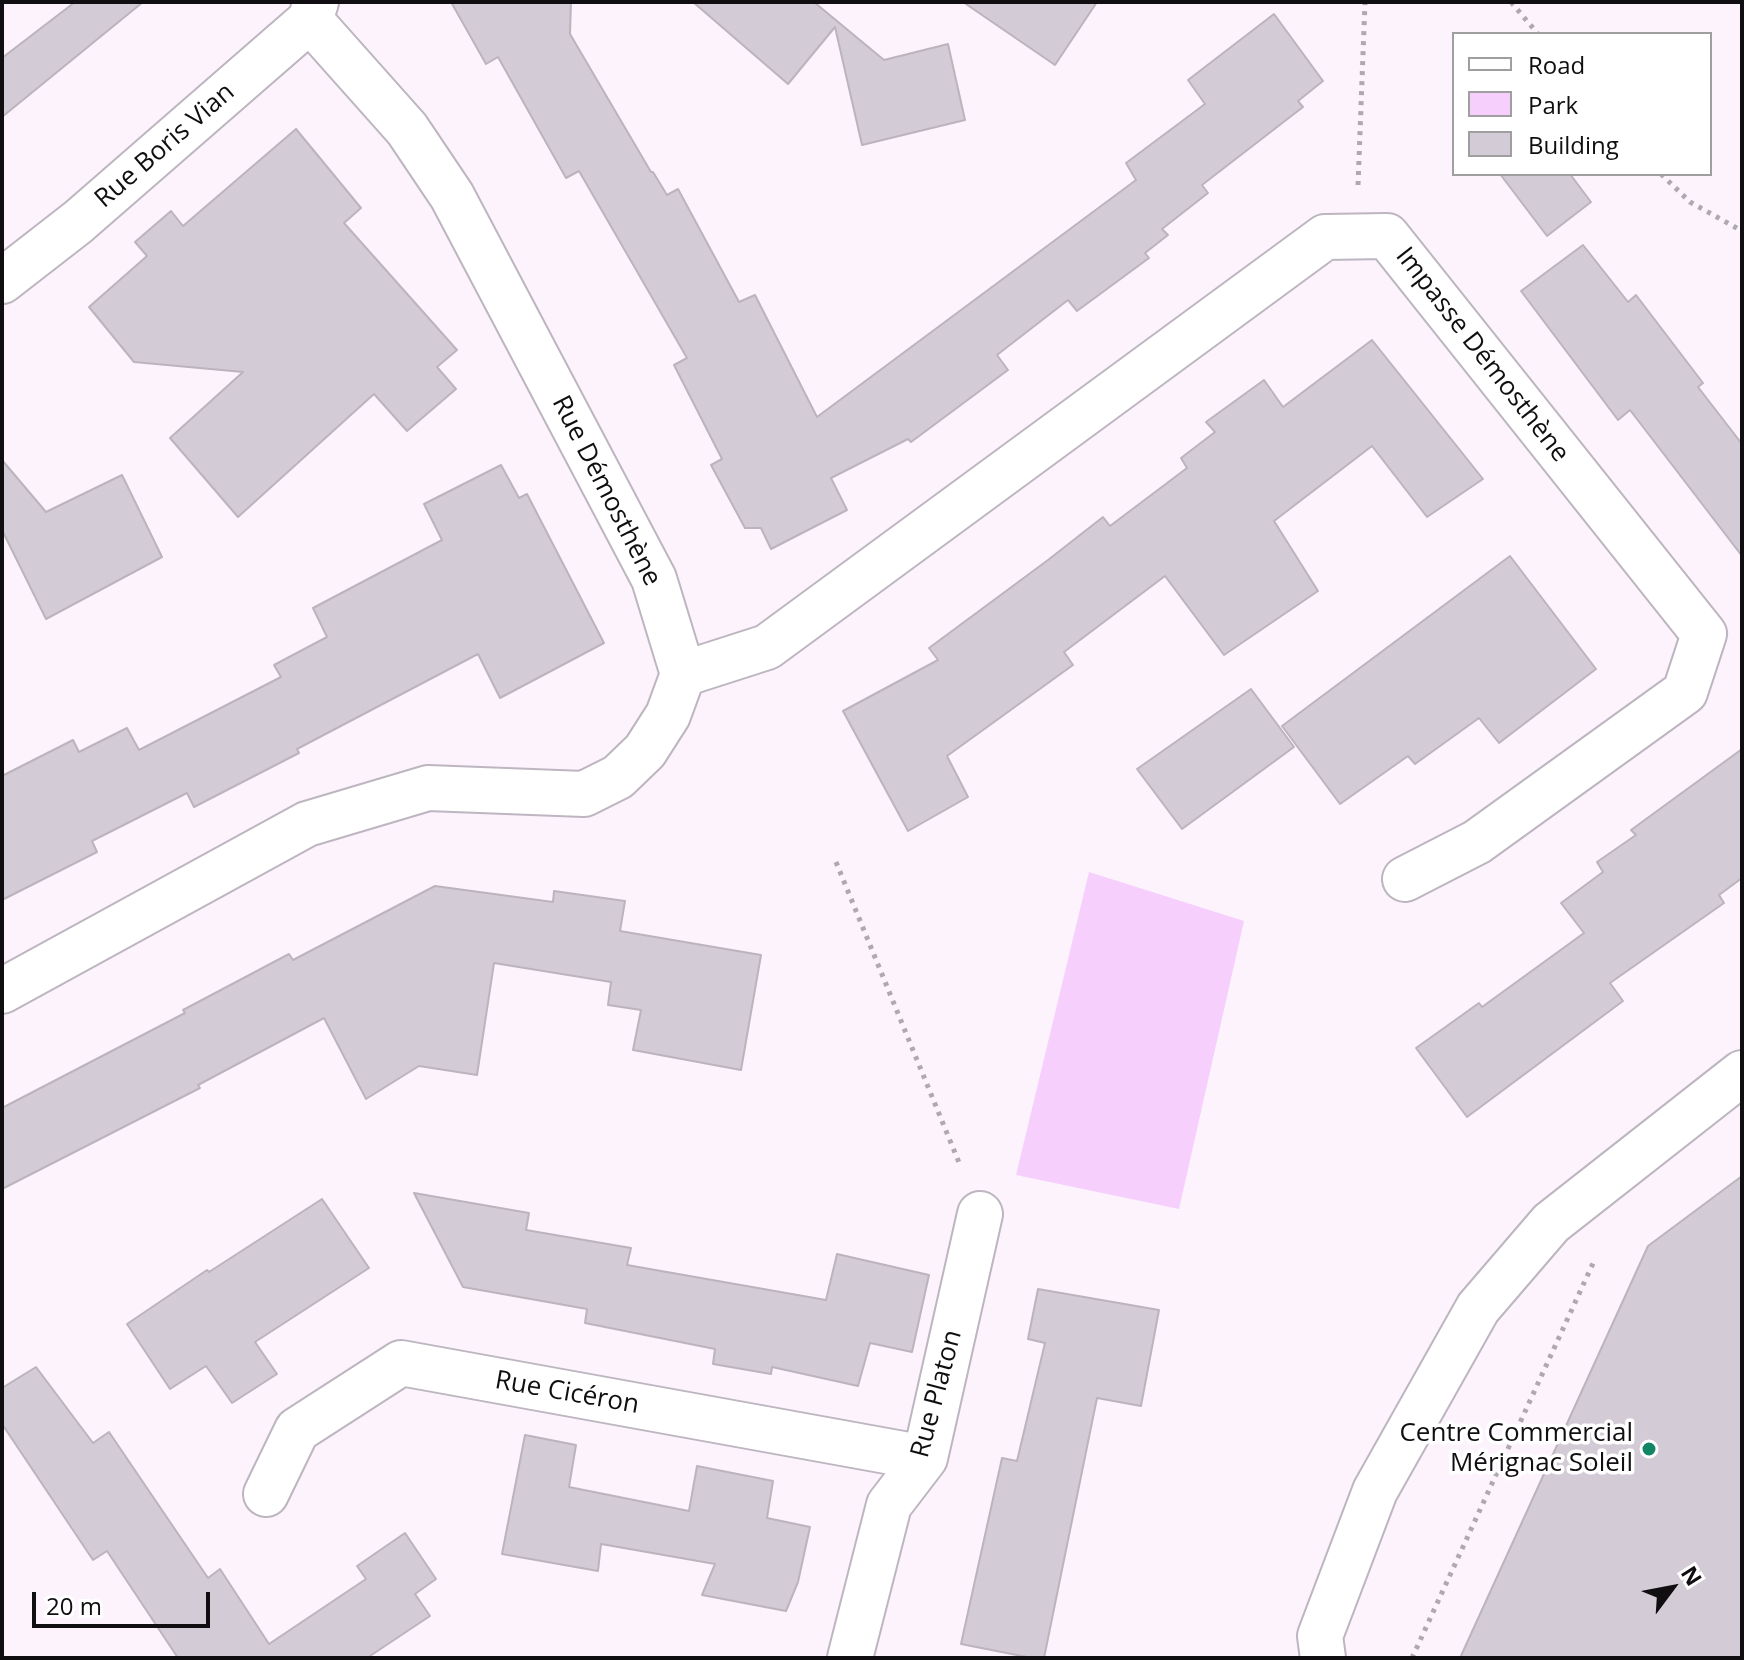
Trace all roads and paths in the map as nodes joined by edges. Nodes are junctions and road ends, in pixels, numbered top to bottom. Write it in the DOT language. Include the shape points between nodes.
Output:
graph roads {
  1 [pos="1365,2"];
  2 [pos="1511,2"];
  3 [pos="313,11"];
  4 [pos="1536,32"];
  5 [pos="1663,176"];
  6 [pos="1742,231"];
  7 [pos="1356,236"];
  8 [pos="2,281"];
  9 [pos="683,674"];
  10 [pos="836,862"];
  11 [pos="1405,879"];
  12 [pos="2,991"];
  13 [pos="1742,1073"];
  14 [pos="980,1214"];
  15 [pos="1598,1252"];
  16 [pos="925,1458"];
  17 [pos="266,1494"];
  18 [pos="1312,1651"];
  19 [pos="850,1658"];
  20 [pos="1412,1658"];
  1 -- 7 [label="path"];
  2 -- 4 [label="path"];
  3 -- 8 [label="street, Rue Boris Vian" via="78,222"];
  3 -- 9 [label="street, Rue Démosthène" via="407,129 452,196 654,579"];
  5 -- 6 [label="path" via="1690,202"];
  7 -- 9 [label="street, Impasse Démosthène" via="1325,237 767,647"];
  7 -- 11 [label="street, Impasse Démosthène" via="1387,236 1704,634 1685,692 1477,842"];
  9 -- 12 [label="street" via="668,715 645,751 618,777 584,794 428,788 307,824"];
  10 -- 14 [label="path"];
  13 -- 18 [label="street" via="1551,1223 1478,1308 1375,1491"];
  14 -- 16 [label="street, Rue Platon"];
  15 -- 20 [label="path"];
  16 -- 17 [label="street, Rue Cicéron" via="401,1363 297,1430"];
  16 -- 19 [label="street, Rue Platon" via="889,1505"];
}
